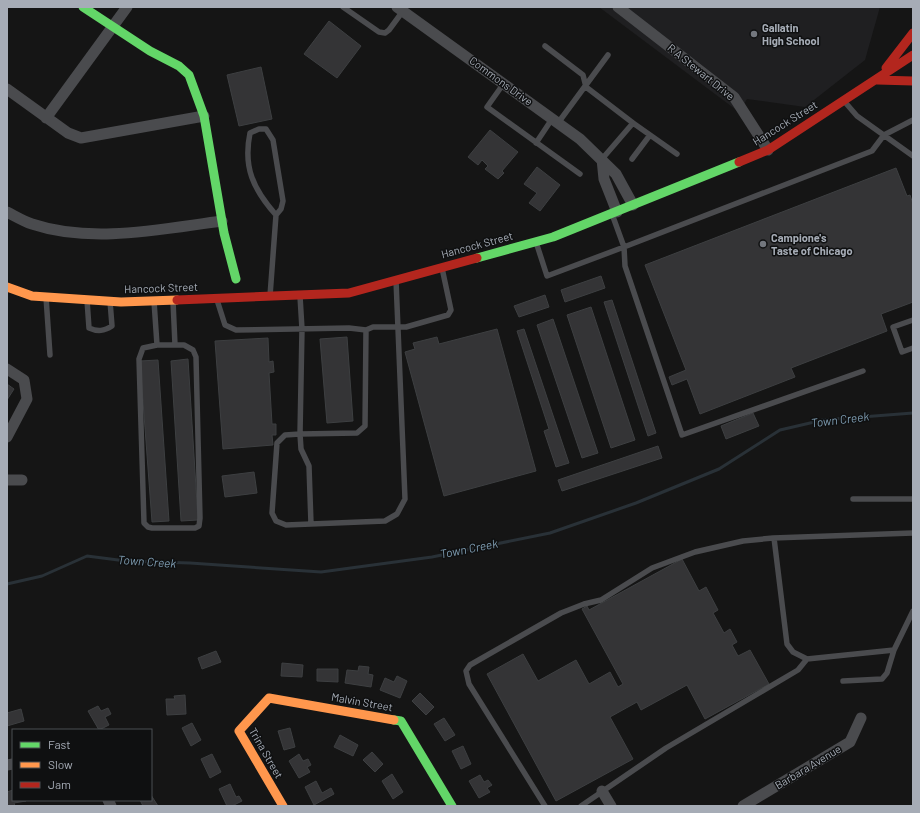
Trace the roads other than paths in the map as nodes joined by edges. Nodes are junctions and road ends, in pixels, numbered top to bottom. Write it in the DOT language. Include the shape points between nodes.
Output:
graph roads {
  1 [pos="83,7"];
  2 [pos="127,7"];
  3 [pos="343,7"];
  4 [pos="618,7"];
  5 [pos="400,9"];
  6 [pos="112,28"];
  7 [pos="913,33"];
  8 [pos="545,46"];
  9 [pos="608,55"];
  10 [pos="913,56"];
  11 [pos="877,80"];
  12 [pos="913,81"];
  13 [pos="504,83"];
  14 [pos="586,87"];
  15 [pos="7,89"];
  16 [pos="844,101"];
  17 [pos="204,116"];
  18 [pos="46,118"];
  19 [pos="913,120"];
  20 [pos="555,121"];
  21 [pos="633,123"];
  22 [pos="650,135"];
  23 [pos="884,135"];
  24 [pos="536,143"];
  25 [pos="768,150"];
  26 [pos="677,154"];
  27 [pos="913,156"];
  28 [pos="602,159"];
  29 [pos="632,159"];
  30 [pos="580,174"];
  31 [pos="633,205"];
  32 [pos="7,212"];
  33 [pos="614,212"];
  34 [pos="276,215"];
  35 [pos="222,222"];
  36 [pos="536,242"];
  37 [pos="624,247"];
  38 [pos="442,268"];
  39 [pos="236,278"];
  40 [pos="396,280"];
  41 [pos="7,287"];
  42 [pos="300,295"];
  43 [pos="270,296"];
  44 [pos="46,297"];
  45 [pos="217,298"];
  46 [pos="87,300"];
  47 [pos="173,300"];
  48 [pos="110,301"];
  49 [pos="154,301"];
  50 [pos="913,320"];
  51 [pos="398,326"];
  52 [pos="302,329"];
  53 [pos="366,330"];
  54 [pos="157,345"];
  55 [pos="175,345"];
  56 [pos="913,348"];
  57 [pos="50,355"];
  58 [pos="7,369"];
  59 [pos="863,371"];
  60 [pos="300,434"];
  61 [pos="7,437"];
  62 [pos="7,480"];
  63 [pos="22,480"];
  64 [pos="854,499"];
  65 [pos="913,499"];
  66 [pos="311,524"];
  67 [pos="913,532"];
  68 [pos="774,538"];
  69 [pos="913,611"];
  70 [pos="894,650"];
  71 [pos="807,659"];
  72 [pos="843,681"];
  73 [pos="269,698"];
  74 [pos="862,718"];
  75 [pos="602,791"];
  76 [pos="283,806"];
  77 [pos="452,806"];
  78 [pos="545,806"];
  79 [pos="581,806"];
  80 [pos="611,806"];
  81 [pos="743,806"];
  1 -- 6 [label="street"];
  2 -- 6 [label="street"];
  3 -- 5 [label="lane" via="379,32 385,33"];
  4 -- 25 [label="street, R A Stewart Drive" via="734,97"];
  5 -- 13 [label="street, Commons Drive"];
  6 -- 17 [label="street" via="179,66 189,75"];
  6 -- 18 [label="street"];
  7 -- 11 [label="street"];
  8 -- 14 [label="lane" via="583,75"];
  9 -- 14 [label="lane"];
  10 -- 11 [label="street, Hancock Street"];
  11 -- 12 [label="street"];
  11 -- 16 [label="street, Hancock Street"];
  13 -- 20 [label="street, Commons Drive"];
  13 -- 24 [label="lane" via="487,107"];
  14 -- 20 [label="lane"];
  14 -- 21 [label="lane"];
  15 -- 18 [label="street"];
  16 -- 23 [label="lane" via="857,116"];
  16 -- 25 [label="street, Hancock Street"];
  17 -- 18 [label="street" via="81,138 68,133"];
  17 -- 35 [label="street"];
  19 -- 23 [label="lane"];
  20 -- 24 [label="lane"];
  20 -- 28 [label="street, Commons Drive"];
  21 -- 22 [label="lane"];
  21 -- 28 [label="lane"];
  22 -- 26 [label="lane"];
  22 -- 29 [label="lane"];
  23 -- 27 [label="lane"];
  23 -- 37 [label="lane" via="872,151"];
  24 -- 30 [label="lane"];
  25 -- 31 [label="street, Hancock Street"];
  28 -- 31 [label="street, Commons Drive" via="616,174"];
  28 -- 33 [label="street" via="604,179"];
  31 -- 33 [label="street, Hancock Street"];
  32 -- 35 [label="street" via="31,224 66,232 118,234"];
  33 -- 36 [label="street, Hancock Street"];
  33 -- 37 [label="lane"];
  34 -- 34 [label="lane" via="260,198 251,178 247,147 250,133 259,129 266,129 273,140 278,160 283,202"];
  34 -- 43 [label="lane"];
  35 -- 39 [label="street"];
  36 -- 37 [label="lane" via="547,276"];
  36 -- 38 [label="street, Hancock Street"];
  37 -- 59 [label="lane" via="625,266 682,435"];
  38 -- 40 [label="street, Hancock Street"];
  38 -- 51 [label="lane" via="451,310 448,315 406,327"];
  40 -- 42 [label="street, Hancock Street" via="349,293"];
  40 -- 51 [label="lane"];
  41 -- 44 [label="street, Hancock Street" via="32,296"];
  42 -- 43 [label="street, Hancock Street"];
  42 -- 52 [label="lane"];
  43 -- 45 [label="street, Hancock Street"];
  44 -- 46 [label="street, Hancock Street"];
  44 -- 57 [label="lane"];
  45 -- 47 [label="street, Hancock Street"];
  45 -- 52 [label="lane" via="224,325 236,330"];
  46 -- 48 [label="street, Hancock Street"];
  46 -- 48 [label="lane" via="89,328 95,331 112,326"];
  47 -- 49 [label="street, Hancock Street"];
  47 -- 55 [label="lane"];
  48 -- 49 [label="street, Hancock Street"];
  49 -- 54 [label="lane"];
  50 -- 56 [label="lane" via="893,327 902,352"];
  51 -- 53 [label="lane" via="373,327"];
  51 -- 66 [label="lane" via="405,499 397,514 385,521"];
  52 -- 53 [label="lane"];
  52 -- 60 [label="lane"];
  53 -- 60 [label="lane" via="365,426 357,433"];
  54 -- 55 [label="lane"];
  54 -- 55 [label="lane" via="143,348 139,359 144,522 152,528 195,528 200,523 196,357 189,347"];
  58 -- 61 [label="street" via="24,380 27,399"];
  60 -- 66 [label="lane" via="301,449 309,466"];
  60 -- 66 [label="lane" via="285,435 277,443 272,513 276,521 286,525"];
  62 -- 63 [label="street"];
  64 -- 65 [label="lane"];
  67 -- 68 [label="lane"];
  68 -- 71 [label="lane" via="787,644 793,652"];
  68 -- 78 [label="lane" via="708,549 652,568 601,600 561,613 470,665 466,671 469,684"];
  69 -- 70 [label="lane"];
  70 -- 71 [label="lane"];
  70 -- 72 [label="lane" via="887,673 882,678"];
  71 -- 75 [label="lane" via="798,670 666,748"];
  73 -- 76 [label="street, Trina Street" via="239,732"];
  73 -- 77 [label="street, Malvin Street" via="401,722"];
  74 -- 81 [label="street, Barbara Avenue" via="850,742"];
  75 -- 79 [label="lane"];
  75 -- 80 [label="street"];
}
